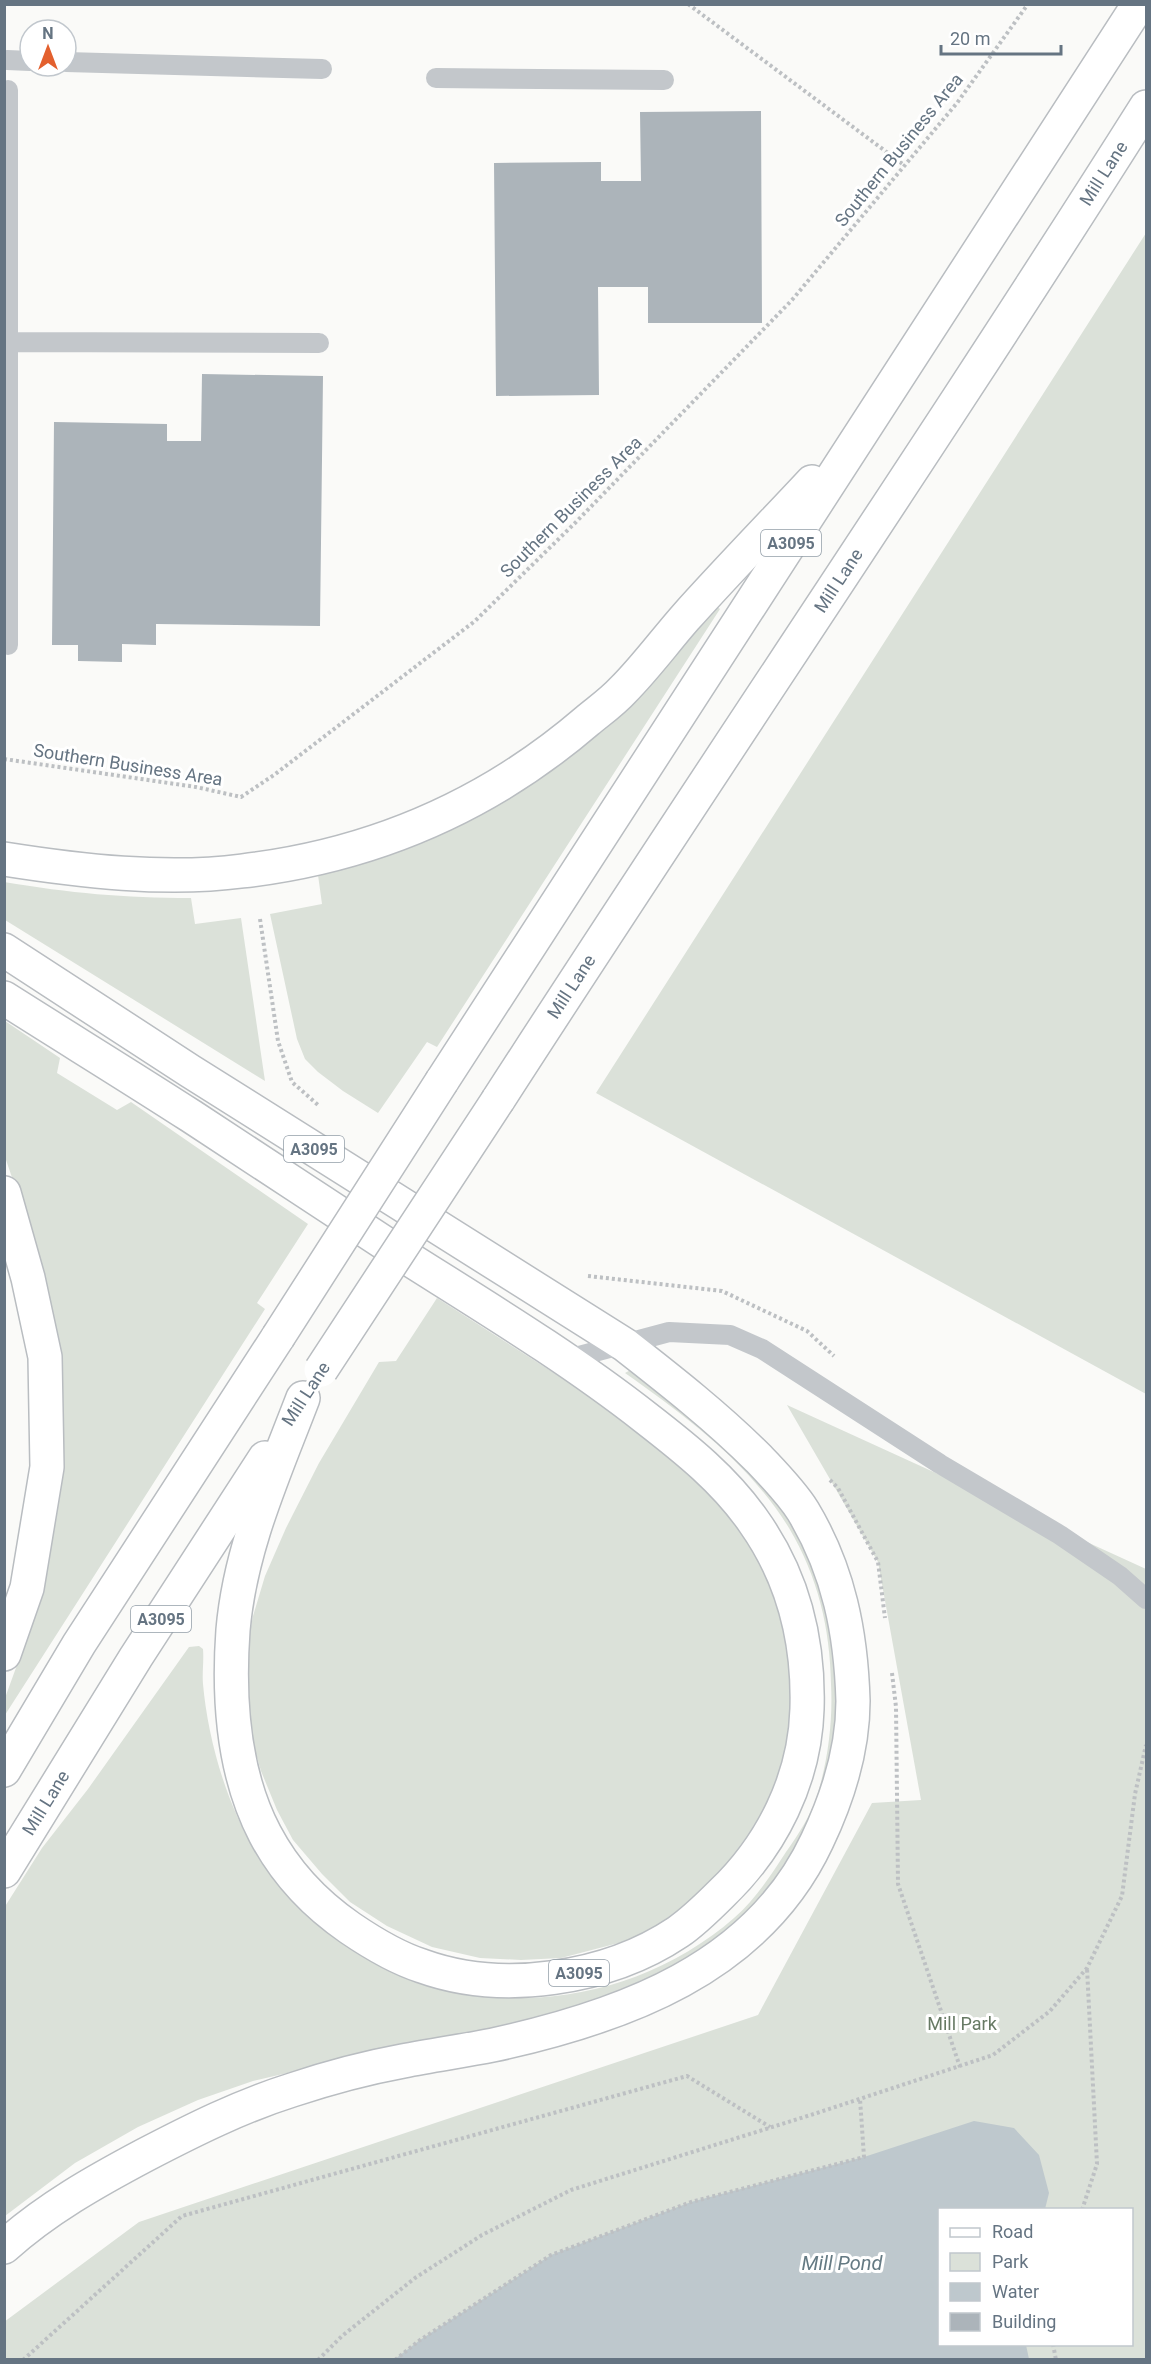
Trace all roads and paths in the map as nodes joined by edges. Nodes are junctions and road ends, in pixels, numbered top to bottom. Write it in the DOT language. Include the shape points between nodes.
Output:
graph roads {
  1 [pos="688,4"];
  2 [pos="1028,4"];
  3 [pos="1139,4"];
  4 [pos="7,60"];
  5 [pos="18,60"];
  6 [pos="78,62"];
  7 [pos="322,69"];
  8 [pos="436,78"];
  9 [pos="664,81"];
  10 [pos="8,90"];
  11 [pos="1146,107"];
  12 [pos="904,165"];
  13 [pos="7,342"];
  14 [pos="319,343"];
  15 [pos="871,418"];
  16 [pos="8,645"];
  17 [pos="4,759"];
  18 [pos="4,860"];
  19 [pos="4,950"];
  20 [pos="4,998"];
  21 [pos="4,1193"];
  22 [pos="625,1346"];
  23 [pos="568,1359"];
  24 [pos="303,1398"];
  25 [pos="1146,1599"];
  26 [pos="4,1654"];
  27 [pos="1146,1745"];
  28 [pos="4,1770"];
  29 [pos="4,1871"];
  30 [pos="1087,1968"];
  31 [pos="860,2099"];
  32 [pos="770,2127"];
  33 [pos="1083,2208"];
  34 [pos="4,2247"];
  35 [pos="23,2360"];
  36 [pos="318,2360"];
  37 [pos="395,2360"];
  1 -- 12 [label="path"];
  2 -- 12 [label="path, Southern Business Area" via="957,103"];
  3 -- 15 [label="main road, A3095"];
  4 -- 5 [label="lane"];
  6 -- 7 [label="lane"];
  8 -- 9 [label="lane"];
  10 -- 13 [label="lane"];
  11 -- 24 [label="main road, Mill Lane / A3095, bridge"];
  12 -- 17 [label="path, Southern Business Area" via="792,300 483,613 241,797"];
  13 -- 14 [label="lane"];
  13 -- 16 [label="lane"];
  15 -- 18 [label="main road, A3095" via="622,691 513,778 465,805 400,833 347,850 241,872 117,872"];
  15 -- 28 [label="main road, A3095, bridge" via="80,1644"];
  19 -- 22 [label="main road, A3095"];
  20 -- 23 [label="main road, A3095"];
  21 -- 26 [label="main road" via="45,1357 47,1467 27,1588"];
  22 -- 23 [label="lane"];
  22 -- 25 [label="lane" via="669,1332 701,1332 730,1335 762,1349 940,1464 1060,1535"];
  22 -- 34 [label="main road, A3095" via="732,1431 775,1476 801,1508 822,1547 835,1583 847,1624 852,1664 849,1747 827,1819 795,1880 747,1935 721,1957 640,2000 595,2019 493,2045 344,2074 241,2108 95,2182"];
  23 -- 24 [label="main road, A3095" via="702,1462 735,1496 779,1563 800,1624 807,1682 804,1741 797,1772 766,1843 739,1877 681,1930 655,1946 589,1971 564,1976 521,1981 454,1976 427,1968 364,1938 305,1891 267,1838 254,1811 243,1777 234,1720 233,1626 243,1564 260,1508"];
  24 -- 29 [label="main road, Mill Lane / A3095"];
  27 -- 30 [label="path" via="1135,1794 1122,1896"];
  30 -- 31 [label="path" via="1050,2011 993,2055"];
  30 -- 33 [label="path" via="1097,2164"];
  31 -- 32 [label="path"];
  31 -- 37 [label="path" via="864,2157 691,2202 551,2255"];
  32 -- 35 [label="path" via="687,2076 182,2216"];
  32 -- 36 [label="path" via="571,2190 482,2235 415,2278"];
}
